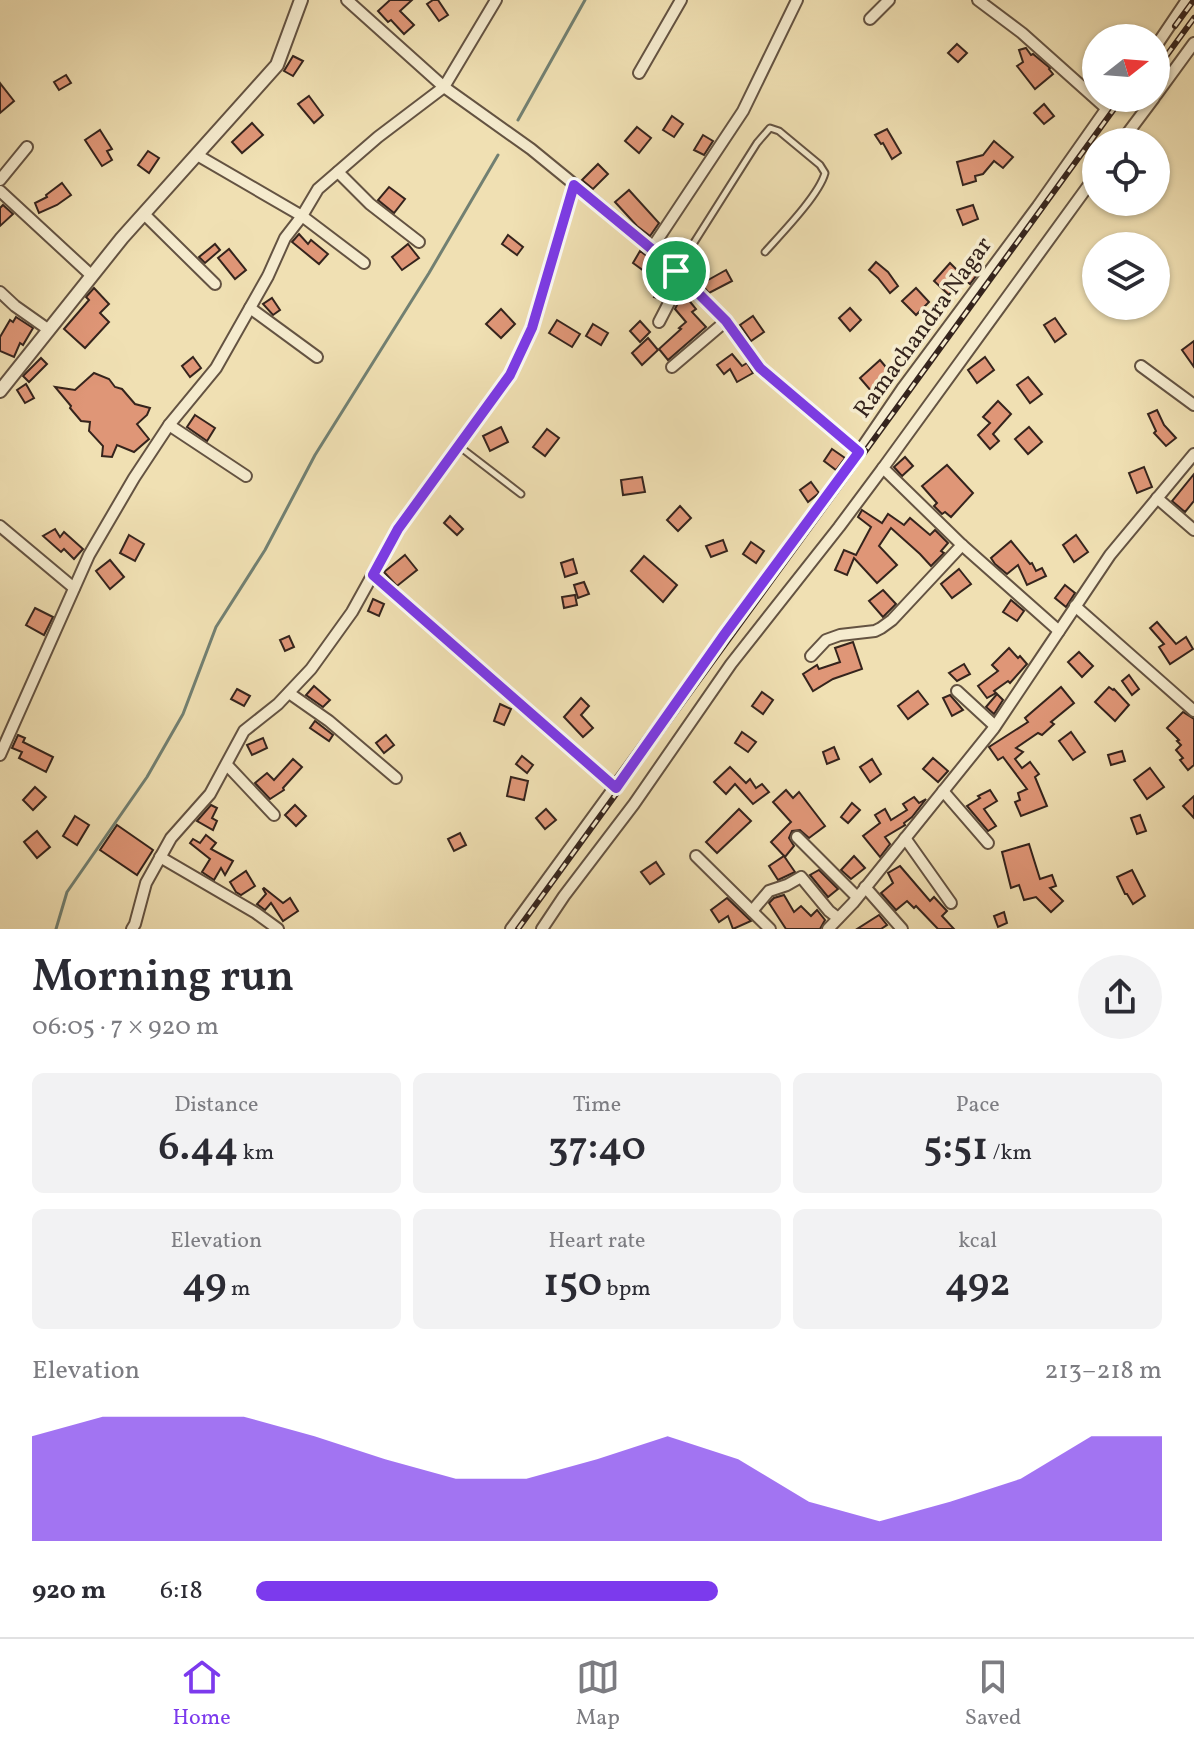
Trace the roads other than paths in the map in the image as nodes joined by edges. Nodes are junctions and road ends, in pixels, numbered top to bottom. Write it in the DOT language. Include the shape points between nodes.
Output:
graph roads {
  1 [pos="347,0"];
  2 [pos="496,0"];
  3 [pos="681,0"];
  4 [pos="797,0"];
  5 [pos="889,0"];
  6 [pos="978,0"];
  7 [pos="1187,0"];
  8 [pos="299,1"];
  9 [pos="870,19"];
  10 [pos="1170,25"];
  11 [pos="1194,43"];
  12 [pos="639,73"];
  13 [pos="1170,76"];
  14 [pos="444,87"];
  15 [pos="1082,87"];
  16 [pos="1103,112"];
  17 [pos="27,147"];
  18 [pos="197,155"];
  19 [pos="338,172"];
  20 [pos="0,180"];
  21 [pos="574,185"];
  22 [pos="0,191"];
  23 [pos="1082,194"];
  24 [pos="144,214"];
  25 [pos="302,216"];
  26 [pos="419,242"];
  27 [pos="652,248"];
  28 [pos="765,252"];
  29 [pos="364,263"];
  30 [pos="676,271"];
  31 [pos="91,275"];
  32 [pos="689,283"];
  33 [pos="215,284"];
  34 [pos="0,292"];
  35 [pos="250,308"];
  36 [pos="726,321"];
  37 [pos="659,322"];
  38 [pos="49,330"];
  39 [pos="317,357"];
  40 [pos="1141,366"];
  41 [pos="672,367"];
  42 [pos="0,391"];
  43 [pos="1194,405"];
  44 [pos="169,425"];
  45 [pos="459,446"];
  46 [pos="859,452"];
  47 [pos="1194,454"];
  48 [pos="883,468"];
  49 [pos="246,476"];
  50 [pos="521,494"];
  51 [pos="1157,498"];
  52 [pos="0,526"];
  53 [pos="1194,530"];
  54 [pos="962,545"];
  55 [pos="373,575"];
  56 [pos="74,588"];
  57 [pos="1075,606"];
  58 [pos="1059,631"];
  59 [pos="811,656"];
  60 [pos="957,691"];
  61 [pos="289,693"];
  62 [pos="1194,711"];
  63 [pos="995,726"];
  64 [pos="0,755"];
  65 [pos="227,765"];
  66 [pos="396,778"];
  67 [pos="616,788"];
  68 [pos="943,791"];
  69 [pos="274,815"];
  70 [pos="797,837"];
  71 [pos="905,838"];
  72 [pos="988,843"];
  73 [pos="696,856"];
  74 [pos="160,857"];
  75 [pos="865,887"];
  76 [pos="857,897"];
  77 [pos="951,903"];
  78 [pos="752,911"];
  79 [pos="838,918"];
  80 [pos="132,929"];
  81 [pos="278,929"];
  82 [pos="511,929"];
  83 [pos="542,929"];
  84 [pos="770,929"];
  85 [pos="828,929"];
  86 [pos="902,929"];
  1 -- 14 [label="street"];
  2 -- 14 [label="street"];
  3 -- 12 [label="street"];
  4 -- 27 [label="street" via="743,111"];
  5 -- 9 [label="street"];
  6 -- 15 [label="street"];
  7 -- 10 [label="street"];
  8 -- 18 [label="street" via="277,65"];
  11 -- 13 [label="street"];
  14 -- 19 [label="street"];
  14 -- 21 [label="street"];
  16 -- 46 [label="street, Ramachandra Nagar"];
  17 -- 20 [label="street"];
  18 -- 24 [label="street"];
  18 -- 25 [label="street"];
  19 -- 25 [label="street" via="318,189"];
  19 -- 26 [label="street"];
  21 -- 27 [label="street"];
  21 -- 45 [label="street" via="532,328 510,375"];
  22 -- 31 [label="street"];
  23 -- 48 [label="street"];
  24 -- 31 [label="street"];
  24 -- 33 [label="street"];
  25 -- 29 [label="street"];
  25 -- 35 [label="street"];
  27 -- 30 [label="street"];
  28 -- 30 [label="lane" via="825,173 770,128"];
  30 -- 32 [label="street"];
  31 -- 38 [label="street"];
  32 -- 36 [label="street"];
  32 -- 37 [label="street" via="674,293"];
  34 -- 38 [label="street"];
  35 -- 39 [label="street"];
  35 -- 44 [label="street" via="216,368"];
  36 -- 41 [label="street"];
  36 -- 46 [label="street" via="760,368"];
  38 -- 42 [label="street"];
  40 -- 43 [label="street"];
  44 -- 49 [label="street"];
  44 -- 56 [label="street"];
  45 -- 50 [label="lane"];
  45 -- 55 [label="street" via="398,529"];
  46 -- 67 [label="street, Ramachandra Nagar"];
  47 -- 51 [label="street"];
  48 -- 54 [label="street"];
  48 -- 83 [label="street" via="731,664"];
  51 -- 53 [label="street"];
  51 -- 57 [label="street"];
  52 -- 56 [label="street"];
  54 -- 58 [label="street"];
  54 -- 59 [label="street" via="892,620 875,631 826,640"];
  55 -- 61 [label="street" via="320,658"];
  55 -- 67 [label="street"];
  56 -- 64 [label="street"];
  57 -- 58 [label="street"];
  57 -- 62 [label="street"];
  58 -- 63 [label="street"];
  60 -- 63 [label="street"];
  61 -- 65 [label="street" via="244,731"];
  61 -- 66 [label="street"];
  63 -- 68 [label="street"];
  65 -- 69 [label="street"];
  65 -- 74 [label="street"];
  67 -- 82 [label="street, Ramachandra Nagar"];
  68 -- 71 [label="street"];
  68 -- 72 [label="street"];
  70 -- 76 [label="street"];
  71 -- 75 [label="street"];
  71 -- 77 [label="street"];
  73 -- 78 [label="street"];
  74 -- 80 [label="street"];
  74 -- 81 [label="street"];
  75 -- 76 [label="street"];
  75 -- 86 [label="street"];
  76 -- 79 [label="street"];
  78 -- 79 [label="street" via="769,891 801,877"];
  78 -- 84 [label="street"];
  79 -- 85 [label="street"];
}
